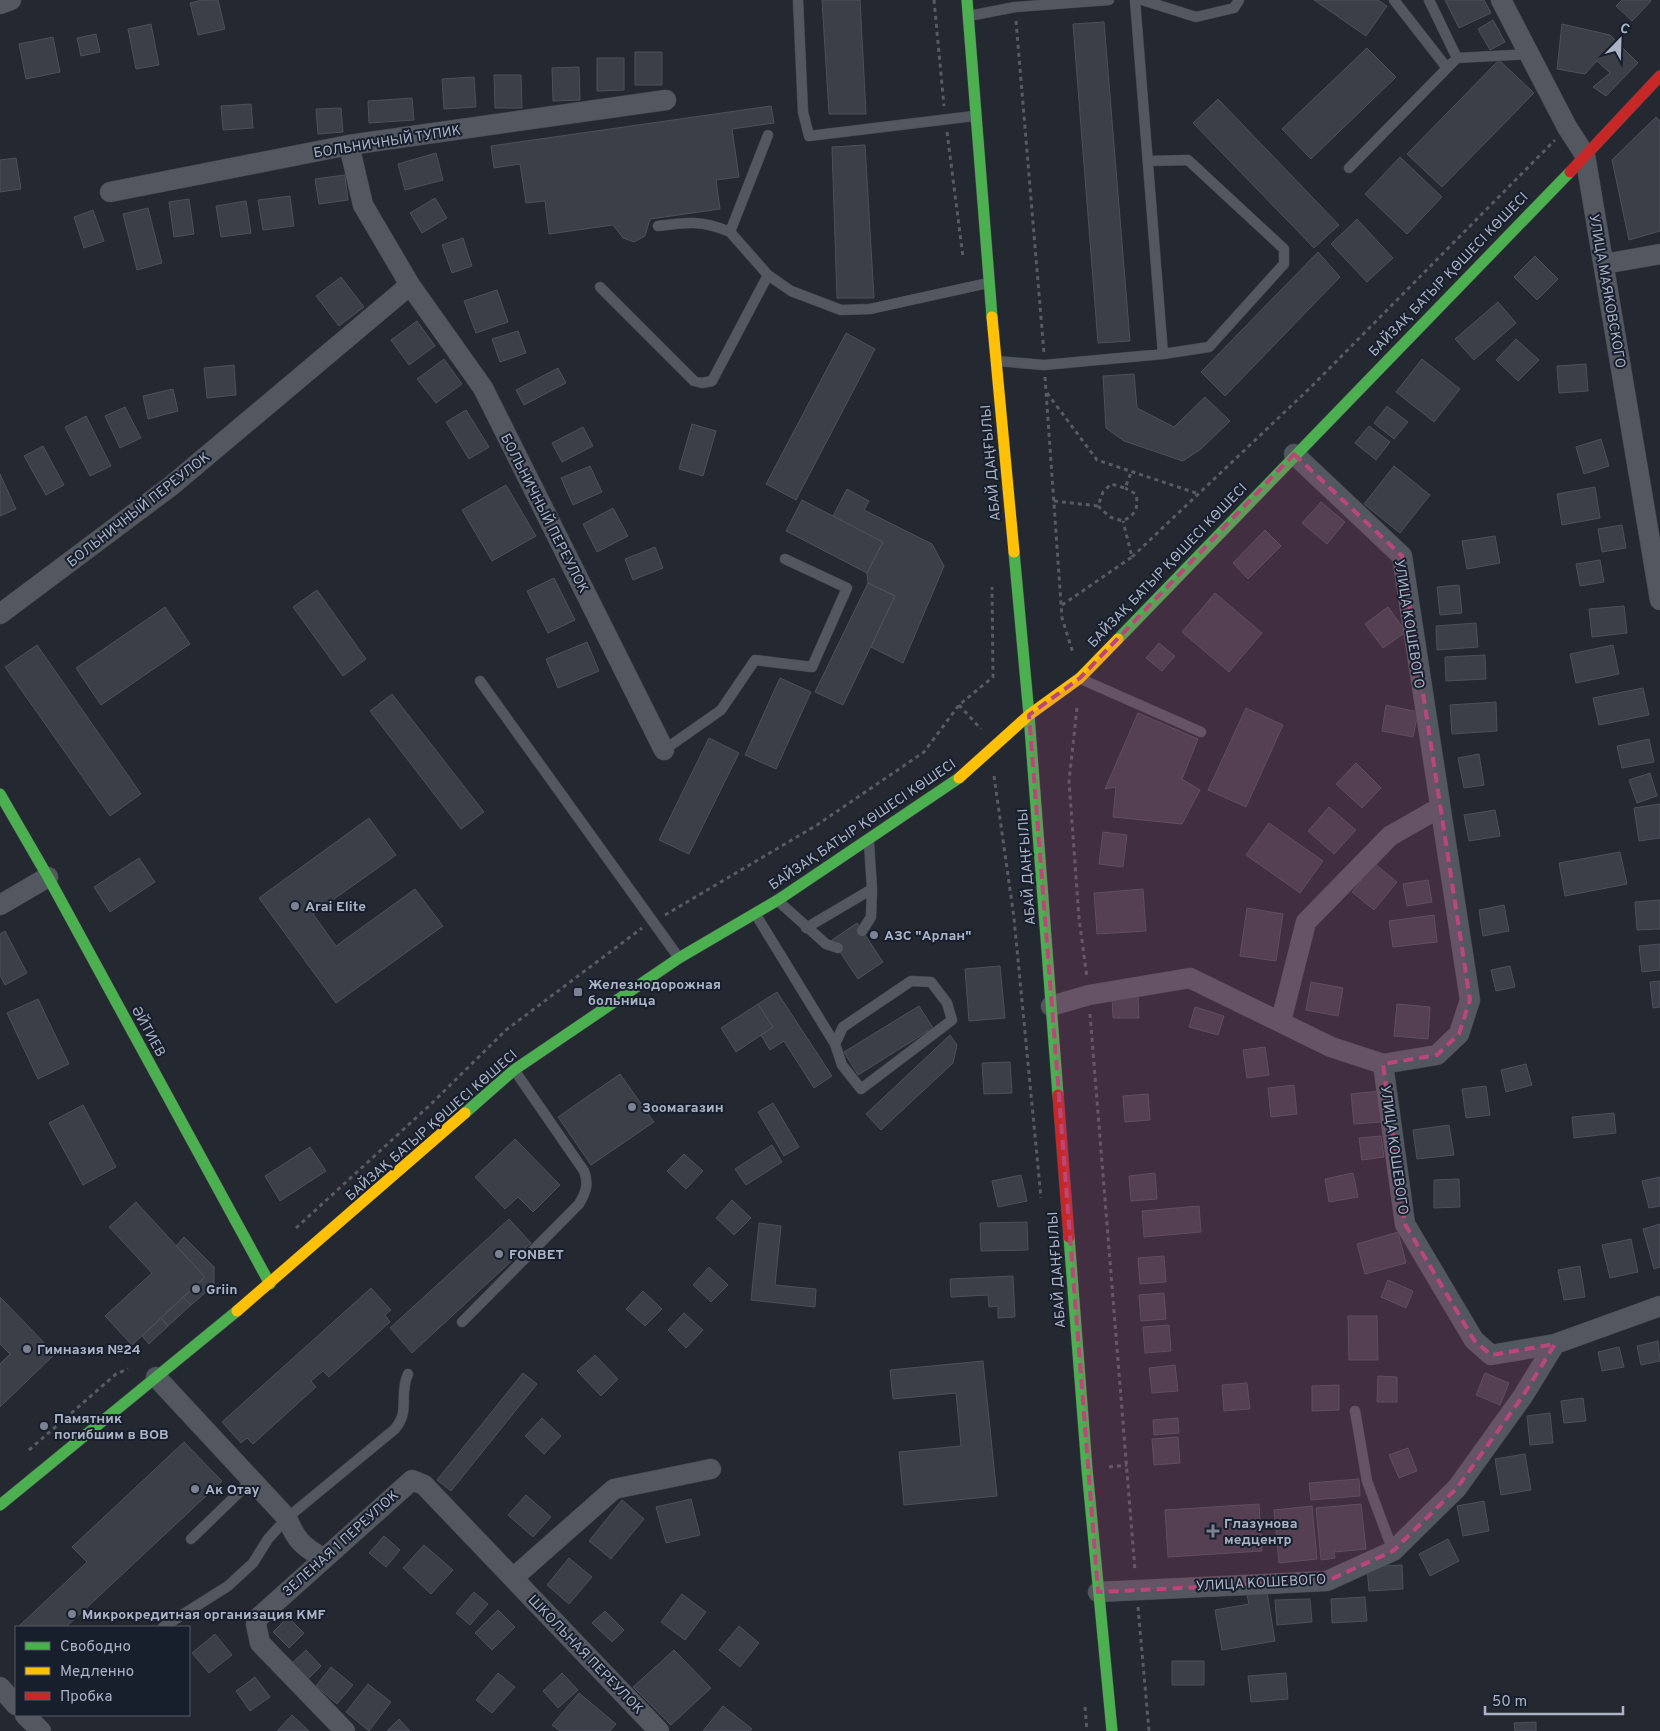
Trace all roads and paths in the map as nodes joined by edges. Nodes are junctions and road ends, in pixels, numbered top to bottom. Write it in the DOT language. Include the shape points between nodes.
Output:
graph roads {
  1 [pos="11,0"];
  2 [pos="798,0"];
  3 [pos="934,0"];
  4 [pos="967,0"];
  5 [pos="1109,0"];
  6 [pos="1135,0"];
  7 [pos="1142,0"];
  8 [pos="1239,0"];
  9 [pos="1394,0"];
  10 [pos="1428,0"];
  11 [pos="1501,0"];
  12 [pos="0,4"];
  13 [pos="1015,8"];
  14 [pos="968,16"];
  15 [pos="1529,54"];
  16 [pos="1457,58"];
  17 [pos="1447,68"];
  18 [pos="1660,76"];
  19 [pos="666,100"];
  20 [pos="976,116"];
  21 [pos="946,119"];
  22 [pos="1567,127"];
  23 [pos="768,135"];
  24 [pos="349,144"];
  25 [pos="1585,155"];
  26 [pos="1148,162"];
  27 [pos="1349,168"];
  28 [pos="110,192"];
  29 [pos="658,226"];
  30 [pos="730,232"];
  31 [pos="1660,254"];
  32 [pos="1604,264"];
  33 [pos="768,275"];
  34 [pos="990,283"];
  35 [pos="410,285"];
  36 [pos="967,286"];
  37 [pos="600,287"];
  38 [pos="1163,354"];
  39 [pos="996,361"];
  40 [pos="1044,365"];
  41 [pos="1046,392"];
  42 [pos="1294,454"];
  43 [pos="1132,470"];
  44 [pos="1125,488"];
  45 [pos="1199,494"];
  46 [pos="1054,501"];
  47 [pos="1098,506"];
  48 [pos="1123,521"];
  49 [pos="1132,557"];
  50 [pos="785,559"];
  51 [pos="992,581"];
  52 [pos="1660,600"];
  53 [pos="1062,605"];
  54 [pos="0,614"];
  55 [pos="1080,678"];
  56 [pos="480,681"];
  57 [pos="960,705"];
  58 [pos="1029,714"];
  59 [pos="1201,732"];
  60 [pos="996,745"];
  61 [pos="664,750"];
  62 [pos="0,794"];
  63 [pos="1439,808"];
  64 [pos="868,840"];
  65 [pos="48,877"];
  66 [pos="872,889"];
  67 [pos="778,900"];
  68 [pos="0,905"];
  69 [pos="756,914"];
  70 [pos="653,922"];
  71 [pos="806,928"];
  72 [pos="862,931"];
  73 [pos="838,948"];
  74 [pos="679,958"];
  75 [pos="1089,996"];
  76 [pos="1051,1006"];
  77 [pos="1281,1021"];
  78 [pos="835,1044"];
  79 [pos="1383,1064"];
  80 [pos="514,1070"];
  81 [pos="1042,1204"];
  82 [pos="294,1231"];
  83 [pos="270,1284"];
  84 [pos="1660,1306"];
  85 [pos="462,1322"];
  86 [pos="1556,1344"];
  87 [pos="408,1374"];
  88 [pos="156,1377"];
  89 [pos="1355,1412"];
  90 [pos="711,1469"];
  91 [pos="253,1479"];
  92 [pos="424,1485"];
  93 [pos="0,1504"];
  94 [pos="287,1518"];
  95 [pos="191,1539"];
  96 [pos="1393,1551"];
  97 [pos="323,1558"];
  98 [pos="513,1578"];
  99 [pos="1136,1588"];
  100 [pos="1098,1592"];
  101 [pos="165,1626"];
  102 [pos="0,1687"];
  103 [pos="1085,1702"];
  104 [pos="15,1704"];
  105 [pos="27,1716"];
  106 [pos="40,1731"];
  107 [pos="345,1731"];
  108 [pos="659,1731"];
  109 [pos="1087,1731"];
  110 [pos="1112,1731"];
  111 [pos="1149,1731"];
  1 -- 12 [label="street"];
  2 -- 21 [label="lane" via="804,112 809,136"];
  3 -- 21 [label="path"];
  4 -- 14 [label="main road, АБАЙ ДАҢҒЫЛЫ"];
  5 -- 13 [label="lane"];
  6 -- 26 [label="lane"];
  7 -- 8 [label="lane" via="1196,17 1234,8"];
  9 -- 17 [label="lane"];
  10 -- 16 [label="lane"];
  11 -- 15 [label="street, УЛИЦА МАЯКОВСКОГО"];
  13 -- 14 [label="lane"];
  13 -- 40 [label="path"];
  14 -- 20 [label="main road, АБАЙ ДАҢҒЫЛЫ"];
  15 -- 16 [label="lane"];
  15 -- 22 [label="street, УЛИЦА МАЯКОВСКОГО"];
  16 -- 17 [label="lane"];
  17 -- 27 [label="lane"];
  18 -- 25 [label="main road, БАЙЗАҚ БАТЫР ҚӨШЕСІ КӨШЕСІ"];
  19 -- 24 [label="street, БОЛЬНИЧНЫЙ ТУПИК"];
  20 -- 21 [label="lane"];
  20 -- 34 [label="main road, АБАЙ ДАҢҒЫЛЫ"];
  21 -- 36 [label="path"];
  22 -- 25 [label="street, УЛИЦА МАЯКОВСКОГО"];
  22 -- 45 [label="path" via="1311,387"];
  23 -- 30 [label="lane"];
  24 -- 28 [label="street, БОЛЬНИЧНЫЙ ТУПИК"];
  24 -- 35 [label="street, БОЛЬНИЧНЫЙ ПЕРЕУЛОК" via="363,205"];
  25 -- 32 [label="street, УЛИЦА МАЯКОВСКОГО"];
  25 -- 42 [label="main road, БАЙЗАҚ БАТЫР ҚӨШЕСІ КӨШЕСІ"];
  26 -- 38 [label="lane"];
  26 -- 38 [label="lane" via="1188,160 1284,249 1284,264 1209,347"];
  29 -- 30 [label="lane" via="710,223"];
  30 -- 33 [label="lane"];
  31 -- 32 [label="street"];
  32 -- 52 [label="street, УЛИЦА МАЯКОВСКОГО"];
  33 -- 36 [label="lane" via="791,291 841,310 870,309"];
  33 -- 37 [label="lane" via="712,380 702,383 694,381"];
  34 -- 36 [label="lane"];
  34 -- 39 [label="main road, АБАЙ ДАҢҒЫЛЫ"];
  35 -- 54 [label="street, БОЛЬНИЧНЫЙ ПЕРЕУЛОК" via="171,486"];
  35 -- 61 [label="street, БОЛЬНИЧНЫЙ ПЕРЕУЛОК" via="483,388"];
  38 -- 40 [label="lane"];
  39 -- 40 [label="lane"];
  39 -- 58 [label="main road, АБАЙ ДАҢҒЫЛЫ"];
  40 -- 41 [label="path"];
  41 -- 43 [label="path" via="1097,460"];
  41 -- 46 [label="path"];
  42 -- 55 [label="main road, БАЙЗАҚ БАТЫР ҚӨШЕСІ КӨШЕСІ"];
  42 -- 63 [label="street, УЛИЦА КОШЕВОГО" via="1402,556"];
  43 -- 44 [label="path"];
  43 -- 45 [label="path"];
  44 -- 47 [label="path" via="1111,484 1103,492"];
  44 -- 48 [label="path" via="1136,494 1138,505 1132,516"];
  45 -- 49 [label="path"];
  46 -- 47 [label="path"];
  46 -- 53 [label="path"];
  47 -- 48 [label="path" via="1110,517"];
  48 -- 49 [label="path"];
  49 -- 53 [label="path"];
  50 -- 61 [label="lane" via="847,588 812,667 755,660 721,710"];
  51 -- 57 [label="path" via="993,677"];
  53 -- 55 [label="path" via="1062,618"];
  55 -- 58 [label="main road, БАЙЗАҚ БАТЫР ҚӨШЕСІ КӨШЕСІ"];
  55 -- 59 [label="lane"];
  55 -- 75 [label="path" via="1069,781 1079,918"];
  56 -- 70 [label="lane"];
  57 -- 60 [label="path"];
  57 -- 70 [label="path" via="924,752 817,825"];
  58 -- 60 [label="main road, БАЙЗАҚ БАТЫР ҚӨШЕСІ КӨШЕСІ"];
  58 -- 76 [label="main road, АБАЙ ДАҢҒЫЛЫ"];
  60 -- 64 [label="main road, БАЙЗАҚ БАТЫР ҚӨШЕСІ КӨШЕСІ" via="953,784"];
  60 -- 81 [label="path" via="993,769 1014,918"];
  62 -- 65 [label="main road, ӘЙТИЕВ"];
  63 -- 77 [label="street" via="1390,836 1306,922"];
  63 -- 79 [label="street, УЛИЦА КОШЕВОГО" via="1470,1000 1459,1034 1437,1055"];
  64 -- 66 [label="lane"];
  64 -- 67 [label="main road, БАЙЗАҚ БАТЫР ҚӨШЕСІ КӨШЕСІ"];
  65 -- 68 [label="street"];
  65 -- 83 [label="main road, ӘЙТИЕВ"];
  66 -- 71 [label="lane"];
  66 -- 72 [label="lane" via="871,917"];
  67 -- 69 [label="main road, БАЙЗАҚ БАТЫР ҚӨШЕСІ КӨШЕСІ"];
  67 -- 71 [label="lane"];
  69 -- 74 [label="main road, БАЙЗАҚ БАТЫР ҚӨШЕСІ КӨШЕСІ"];
  69 -- 78 [label="lane"];
  70 -- 74 [label="lane"];
  70 -- 82 [label="path" via="506,1030"];
  71 -- 73 [label="lane" via="826,944"];
  74 -- 80 [label="main road, БАЙЗАҚ БАТЫР ҚӨШЕСІ КӨШЕСІ"];
  75 -- 76 [label="street, УЛИЦА КОШЕВОГО"];
  75 -- 77 [label="street, УЛИЦА КОШЕВОГО" via="1190,978"];
  75 -- 99 [label="path"];
  76 -- 100 [label="main road, АБАЙ ДАҢҒЫЛЫ"];
  77 -- 79 [label="street, УЛИЦА КОШЕВОГО" via="1331,1047"];
  78 -- 78 [label="lane" via="842,1065 861,1089 952,1020 947,1003 931,982 911,981 843,1028"];
  79 -- 86 [label="street, УЛИЦА КОШЕВОГО" via="1405,1224 1474,1340 1491,1355"];
  80 -- 83 [label="main road, БАЙЗАҚ БАТЫР ҚӨШЕСІ КӨШЕСІ"];
  80 -- 85 [label="lane" via="584,1171 588,1182 586,1193 580,1204"];
  83 -- 88 [label="main road, БАЙЗАҚ БАТЫР ҚӨШЕСІ КӨШЕСІ"];
  84 -- 86 [label="street, УЛИЦА КОШЕВОГО"];
  86 -- 96 [label="street, УЛИЦА КОШЕВОГО" via="1457,1488"];
  87 -- 94 [label="lane" via="402,1387 405,1408 402,1420"];
  88 -- 91 [label="street"];
  88 -- 93 [label="main road, БАЙЗАҚ БАТЫР ҚӨШЕСІ КӨШЕСІ"];
  89 -- 96 [label="lane" via="1367,1481"];
  90 -- 98 [label="street" via="614,1489"];
  91 -- 94 [label="street"];
  91 -- 95 [label="lane"];
  92 -- 97 [label="street, ЗЕЛЕНАЯ 1 ПЕРЕУЛОК" via="412,1480 408,1482"];
  92 -- 98 [label="street, ШКОЛЬНАЯ ПЕРЕУЛОК"];
  94 -- 97 [label="street" via="300,1544"];
  94 -- 101 [label="lane" via="253,1563 228,1586"];
  96 -- 99 [label="street, УЛИЦА КОШЕВОГО" via="1328,1580"];
  97 -- 107 [label="street, ЗЕЛЕНАЯ 1 ПЕРЕУЛОК" via="258,1618 256,1630 260,1643"];
  98 -- 108 [label="street, ШКОЛЬНАЯ ПЕРЕУЛОК"];
  99 -- 100 [label="street, УЛИЦА КОШЕВОГО"];
  99 -- 111 [label="path"];
  100 -- 110 [label="main road, АБАЙ ДАҢҒЫЛЫ"];
  102 -- 104 [label="street"];
  103 -- 109 [label="path"];
  105 -- 106 [label="street"];
}
